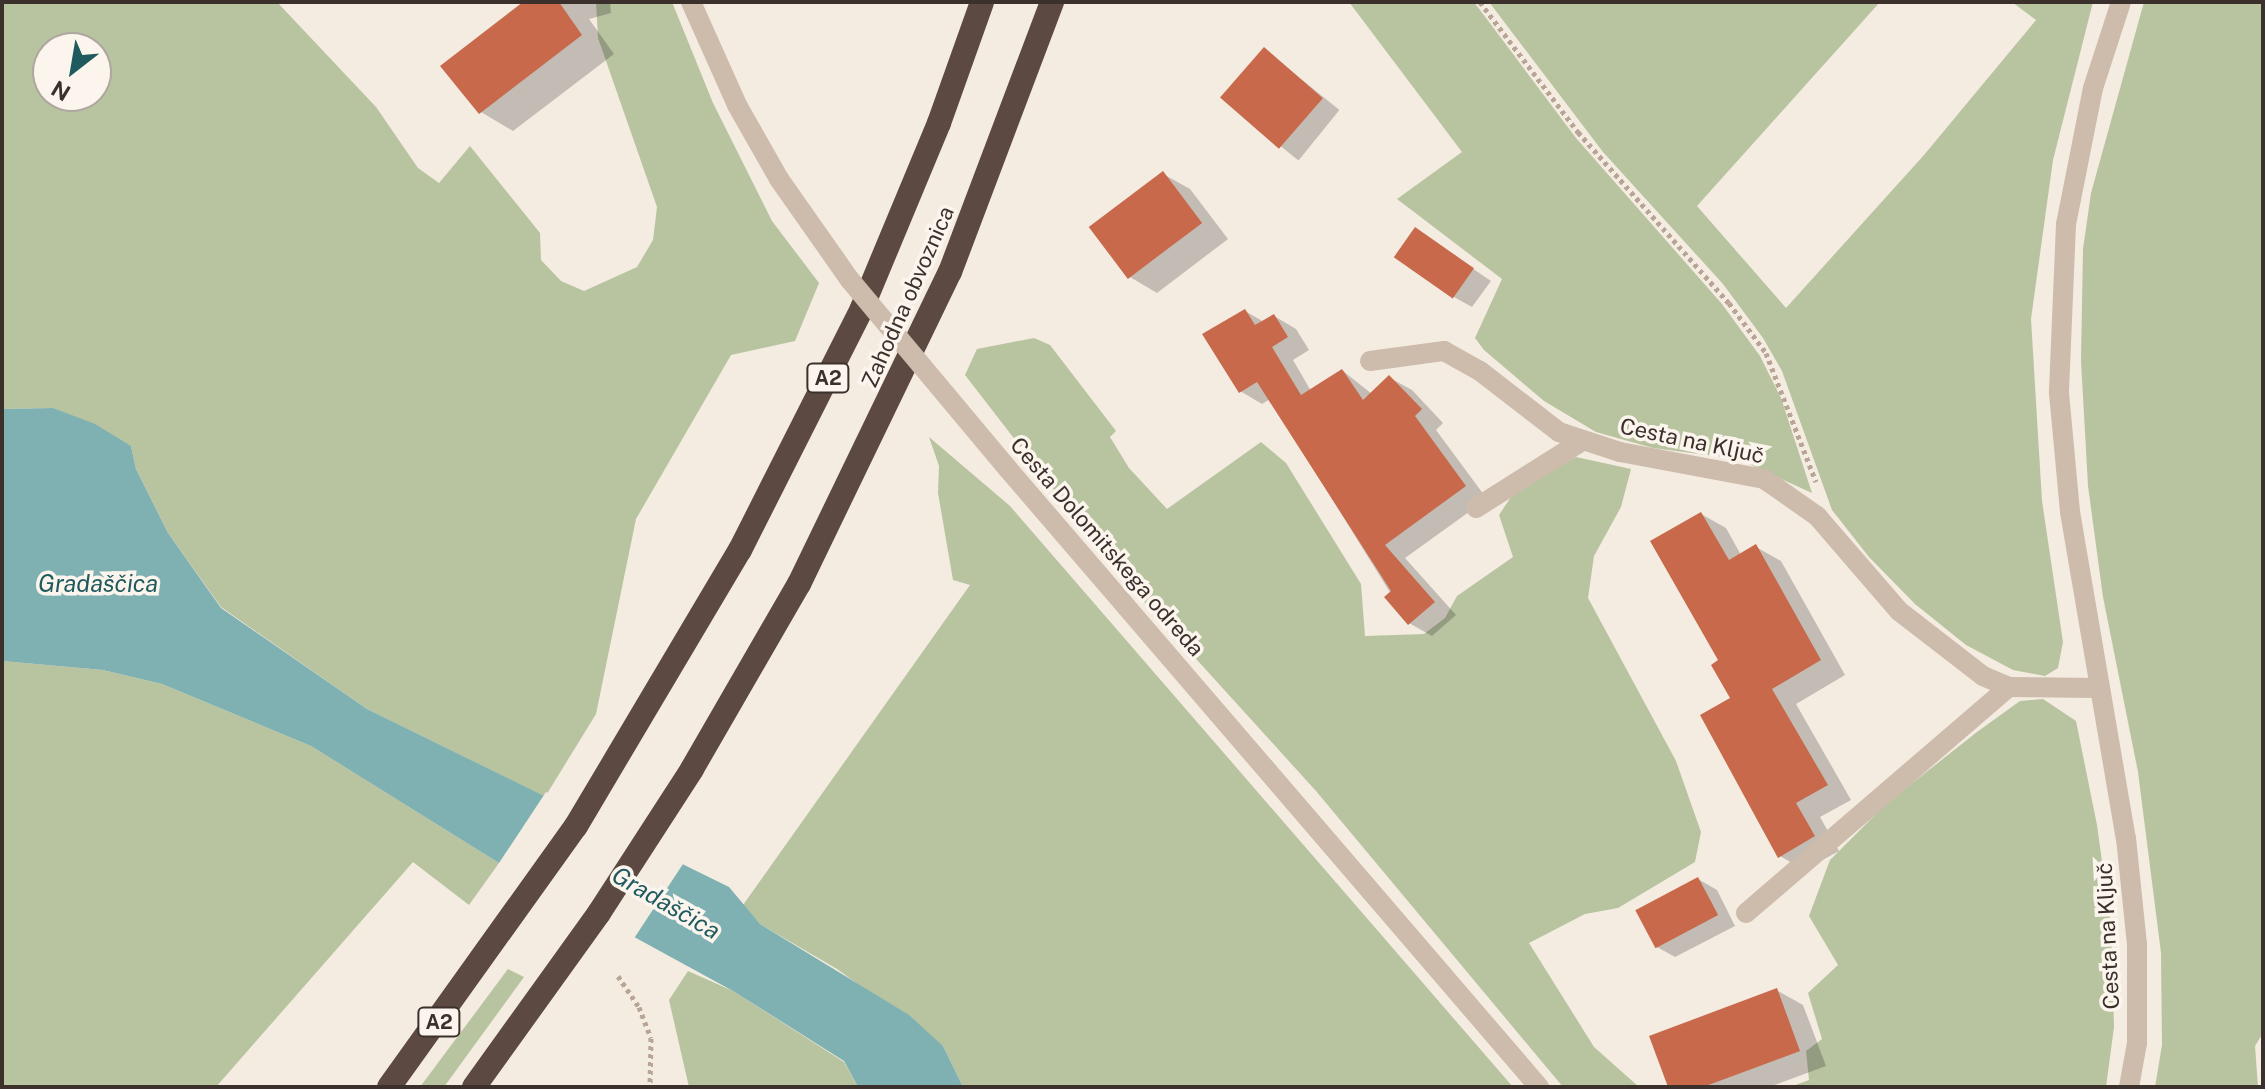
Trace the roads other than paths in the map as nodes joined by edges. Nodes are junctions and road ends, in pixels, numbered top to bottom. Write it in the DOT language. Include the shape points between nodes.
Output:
graph roads {
  1 [pos="691,2"];
  2 [pos="982,2"];
  3 [pos="1052,2"];
  4 [pos="2121,2"];
  5 [pos="1370,361"];
  6 [pos="1582,441"];
  7 [pos="1476,508"];
  8 [pos="2009,687"];
  9 [pos="2099,688"];
  10 [pos="1746,913"];
  11 [pos="389,1087"];
  12 [pos="474,1087"];
  13 [pos="1539,1087"];
  14 [pos="2129,1087"];
  1 -- 13 [label="street, Cesta Dolomitskega odreda, bridge" via="737,105 779,179 850,280"];
  2 -- 11 [label="highway, Zahodna obvoznica / A2" via="939,123 862,308 780,476 634,736 487,956"];
  3 -- 12 [label="highway, Zahodna obvoznica" via="986,183 883,419 799,584 692,769 546,990"];
  4 -- 9 [label="street, Cesta na Ključ" via="2093,88 2077,162 2060,311 2063,452"];
  5 -- 6 [label="street, Cesta na Ključ" via="1444,351 1480,371 1559,432"];
  6 -- 7 [label="street"];
  6 -- 8 [label="street, Cesta na Ključ" via="1764,479 1825,526 1899,611 1983,676"];
  8 -- 9 [label="street, Cesta na Ključ"];
  8 -- 10 [label="street"];
  9 -- 14 [label="street, Cesta na Ključ" via="2126,838 2137,944 2137,1043"];
}
